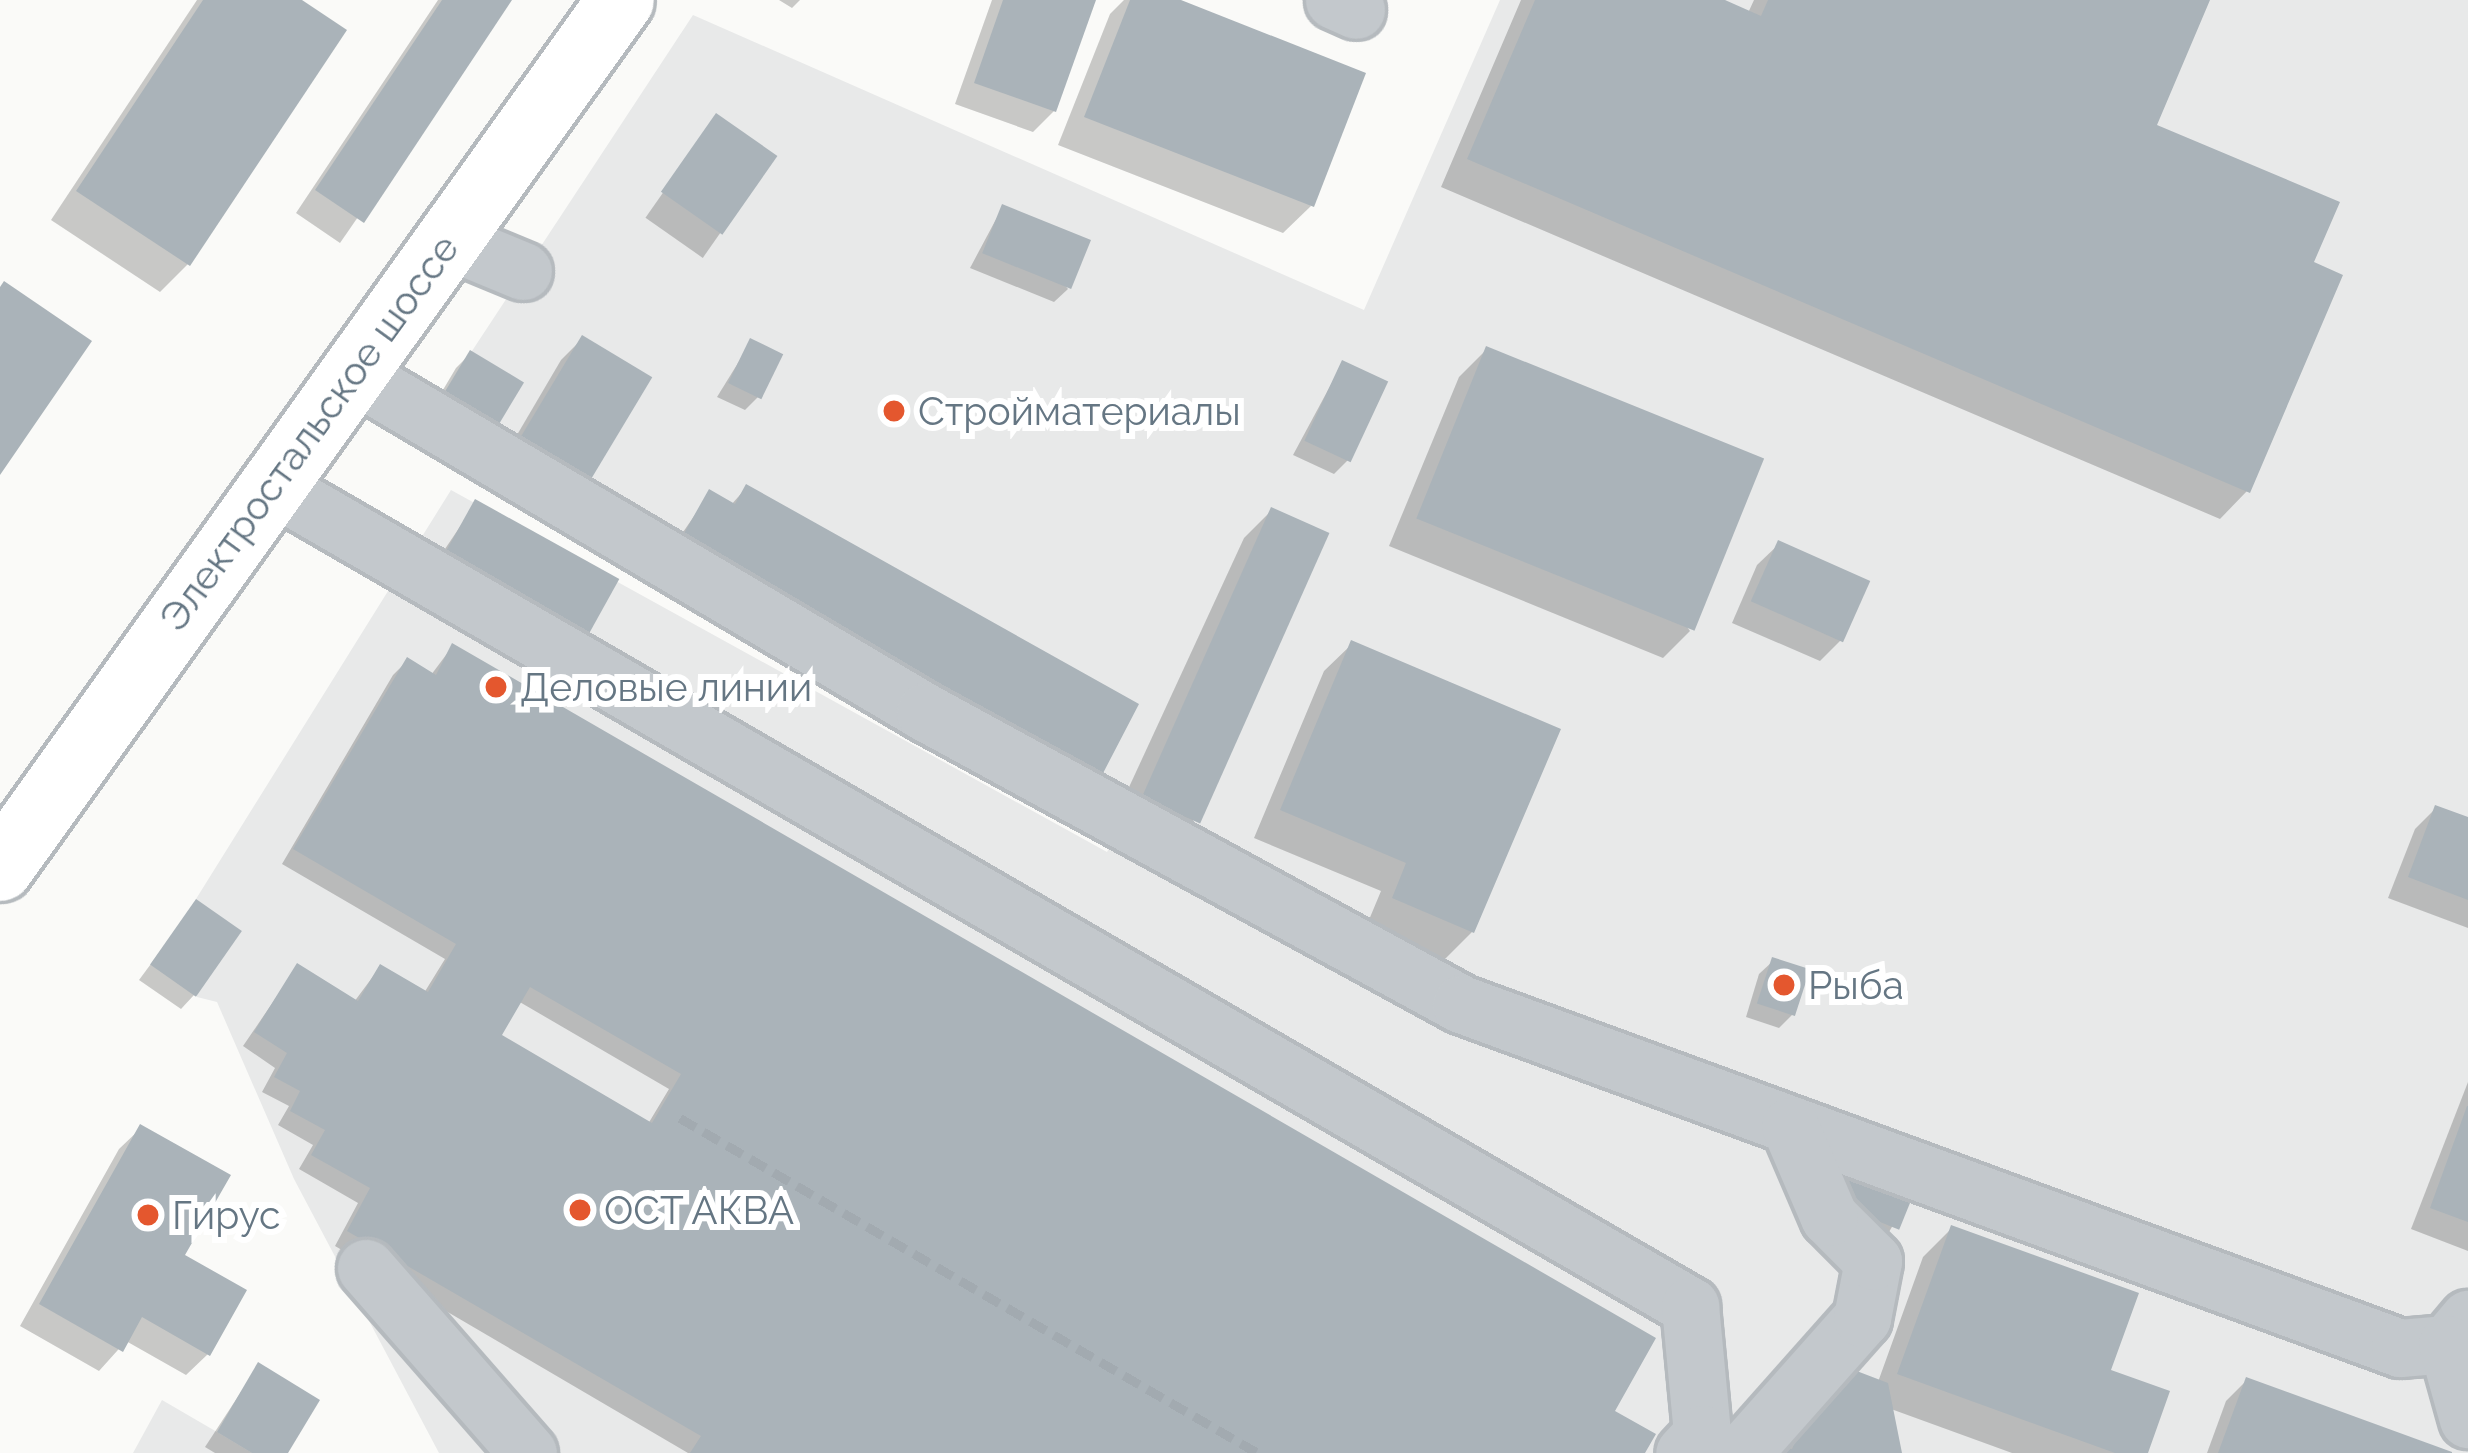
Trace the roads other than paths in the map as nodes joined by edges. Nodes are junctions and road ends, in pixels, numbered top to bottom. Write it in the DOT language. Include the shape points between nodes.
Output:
graph roads {
  1 [pos="621,0"];
  2 [pos="448,239"];
  3 [pos="523,271"];
  4 [pos="352,373"];
  5 [pos="269,484"];
  6 [pos="0,868"];
  7 [pos="1790,1126"];
  8 [pos="366,1268"];
  9 [pos="2457,1331"];
  10 [pos="2468,1419"];
  11 [pos="528,1453"];
  12 [pos="1684,1453"];
  13 [pos="1742,1453"];
  1 -- 2 [label="main road, Электростальское шоссе"];
  2 -- 3 [label="lane"];
  2 -- 4 [label="main road, Электростальское шоссе"];
  4 -- 5 [label="main road, Электростальское шоссе"];
  4 -- 7 [label="lane" via="925,712 1461,1004"];
  5 -- 6 [label="main road, Электростальское шоссе"];
  5 -- 12 [label="lane" via="1690,1306 1702,1434"];
  7 -- 9 [label="lane" via="2400,1348"];
  7 -- 13 [label="lane" via="1829,1217 1874,1261 1862,1318"];
  8 -- 11 [label="lane"];
  9 -- 10 [label="lane"];
}
